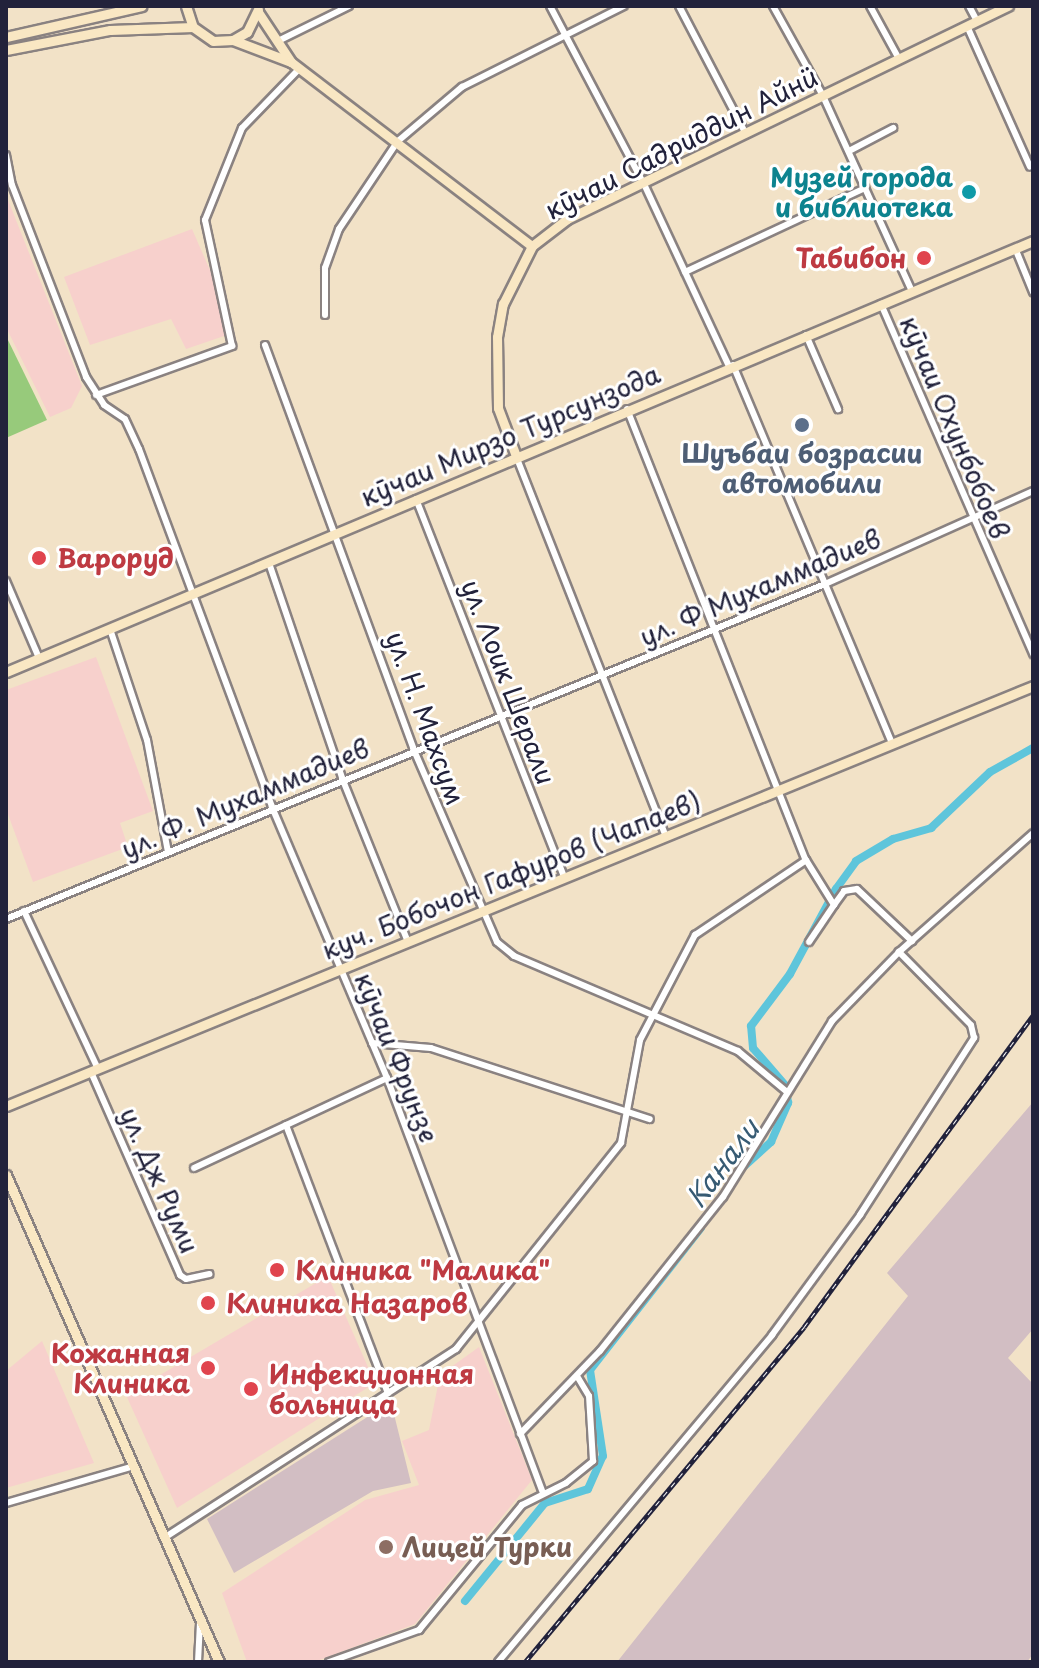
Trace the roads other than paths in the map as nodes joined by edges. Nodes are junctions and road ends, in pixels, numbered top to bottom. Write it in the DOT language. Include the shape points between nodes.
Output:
graph roads {
  1 [pos="142,6"];
  2 [pos="186,6"];
  3 [pos="349,6"];
  4 [pos="550,6"];
  5 [pos="624,6"];
  6 [pos="679,6"];
  7 [pos="773,6"];
  8 [pos="870,6"];
  9 [pos="969,6"];
  10 [pos="1008,6"];
  11 [pos="258,9"];
  12 [pos="972,23"];
  13 [pos="193,27"];
  14 [pos="563,35"];
  15 [pos="6,37"];
  16 [pos="233,40"];
  17 [pos="278,41"];
  18 [pos="6,50"];
  19 [pos="899,59"];
  20 [pos="296,65"];
  21 [pos="823,96"];
  22 [pos="893,128"];
  23 [pos="746,134"];
  24 [pos="398,141"];
  25 [pos="849,151"];
  26 [pos="6,155"];
  27 [pos="1030,167"];
  28 [pos="644,184"];
  29 [pos="865,188"];
  30 [pos="1033,241"];
  31 [pos="532,246"];
  32 [pos="1015,248"];
  33 [pos="685,272"];
  34 [pos="912,291"];
  35 [pos="1033,292"];
  36 [pos="881,304"];
  37 [pos="325,315"];
  38 [pos="806,335"];
  39 [pos="265,345"];
  40 [pos="731,366"];
  41 [pos="96,395"];
  42 [pos="627,409"];
  43 [pos="838,409"];
  44 [pos="516,456"];
  45 [pos="1033,491"];
  46 [pos="416,499"];
  47 [pos="971,519"];
  48 [pos="338,533"];
  49 [pos="269,563"];
  50 [pos="6,581"];
  51 [pos="825,584"];
  52 [pos="194,592"];
  53 [pos="110,629"];
  54 [pos="711,631"];
  55 [pos="1033,654"];
  56 [pos="39,658"];
  57 [pos="6,672"];
  58 [pos="602,674"];
  59 [pos="1033,686"];
  60 [pos="499,713"];
  61 [pos="893,745"];
  62 [pos="413,748"];
  63 [pos="342,778"];
  64 [pos="778,790"];
  65 [pos="272,807"];
  66 [pos="1033,833"];
  67 [pos="665,835"];
  68 [pos="168,852"];
  69 [pos="806,860"];
  70 [pos="565,879"];
  71 [pos="834,905"];
  72 [pos="24,911"];
  73 [pos="482,914"];
  74 [pos="6,919"];
  75 [pos="912,941"];
  76 [pos="809,942"];
  77 [pos="409,944"];
  78 [pos="899,952"];
  79 [pos="340,970"];
  80 [pos="655,1014"];
  81 [pos="372,1043"];
  82 [pos="94,1070"];
  83 [pos="387,1078"];
  84 [pos="787,1092"];
  85 [pos="6,1106"];
  86 [pos="629,1114"];
  87 [pos="650,1119"];
  88 [pos="286,1125"];
  89 [pos="194,1168"];
  90 [pos="6,1175"];
  91 [pos="209,1274"];
  92 [pos="477,1324"];
  93 [pos="577,1376"];
  94 [pos="388,1393"];
  95 [pos="520,1434"];
  96 [pos="131,1467"];
  97 [pos="543,1493"];
  98 [pos="6,1503"];
  99 [pos="164,1538"];
  100 [pos="201,1620"];
  101 [pos="198,1662"];
  102 [pos="219,1662"];
  103 [pos="329,1662"];
  104 [pos="498,1662"];
  1 -- 15 [label="street"];
  2 -- 13 [label="street"];
  3 -- 17 [label="street"];
  4 -- 14 [label="street"];
  5 -- 14 [label="street"];
  6 -- 23 [label="street"];
  7 -- 21 [label="street"];
  8 -- 19 [label="street"];
  9 -- 12 [label="street"];
  10 -- 12 [label="street, кӯчаи Садриддин Айнӣ"];
  11 -- 16 [label="street" via="247,32"];
  11 -- 17 [label="street"];
  12 -- 19 [label="street, кӯчаи Садриддин Айнӣ"];
  12 -- 27 [label="street"];
  13 -- 16 [label="street" via="213,41"];
  13 -- 18 [label="street" via="110,30"];
  14 -- 24 [label="street" via="462,87"];
  14 -- 28 [label="street"];
  16 -- 20 [label="street"];
  17 -- 20 [label="street"];
  19 -- 21 [label="street, кӯчаи Садриддин Айнӣ"];
  20 -- 24 [label="street"];
  20 -- 41 [label="street" via="242,128 207,212 204,230 232,346"];
  21 -- 23 [label="street, кӯчаи Садриддин Айнӣ"];
  21 -- 25 [label="street"];
  22 -- 25 [label="street"];
  23 -- 28 [label="street, кӯчаи Садриддин Айнӣ"];
  24 -- 31 [label="street"];
  24 -- 37 [label="street" via="339,229 325,268"];
  25 -- 29 [label="street"];
  26 -- 41 [label="street" via="12,185"];
  28 -- 31 [label="street, кӯчаи Садриддин Айнӣ" via="567,219"];
  28 -- 33 [label="street"];
  29 -- 33 [label="street"];
  29 -- 34 [label="street"];
  30 -- 32 [label="street, кӯчаи Мирзо Турсунзода"];
  31 -- 44 [label="street, кӯчаи Садриддин Айнӣ" via="508,293 497,337 498,408"];
  32 -- 34 [label="street, кӯчаи Мирзо Турсунзода"];
  32 -- 35 [label="street"];
  33 -- 40 [label="street"];
  34 -- 36 [label="street, кӯчаи Мирзо Турсунзода"];
  36 -- 38 [label="street, кӯчаи Мирзо Турсунзода"];
  36 -- 47 [label="street, кӯчаи Охунбобоев"];
  38 -- 40 [label="street, кӯчаи Мирзо Турсунзода"];
  38 -- 43 [label="street"];
  39 -- 48 [label="street, ул. Н. Махсум"];
  40 -- 42 [label="street, кӯчаи Мирзо Турсунзода"];
  40 -- 51 [label="street"];
  41 -- 52 [label="street, кӯчаи Фрунзе" via="125,419"];
  42 -- 44 [label="street, кӯчаи Мирзо Турсунзода"];
  42 -- 54 [label="street"];
  44 -- 46 [label="street, кӯчаи Мирзо Турсунзода"];
  44 -- 58 [label="street"];
  45 -- 47 [label="street, ул. Ф Мухаммадиев"];
  46 -- 48 [label="street, кӯчаи Мирзо Турсунзода"];
  46 -- 60 [label="street, ул. Лоик Шерали"];
  47 -- 51 [label="street, ул. Ф Мухаммадиев"];
  47 -- 55 [label="street, кӯчаи Охунбобоев"];
  48 -- 49 [label="street, кӯчаи Мирзо Турсунзода"];
  48 -- 62 [label="street, ул. Н. Махсум"];
  49 -- 52 [label="street, кӯчаи Мирзо Турсунзода"];
  49 -- 63 [label="street"];
  50 -- 56 [label="street"];
  51 -- 54 [label="street, ул. Ф Мухаммадиев"];
  51 -- 61 [label="street"];
  52 -- 53 [label="street, кӯчаи Мирзо Турсунзода"];
  52 -- 65 [label="street, кӯчаи Фрунзе"];
  53 -- 56 [label="street, кӯчаи Мирзо Турсунзода"];
  53 -- 68 [label="street" via="147,740"];
  54 -- 58 [label="street, ул. Ф Мухаммадиев"];
  54 -- 64 [label="street"];
  56 -- 57 [label="street, кӯчаи Мирзо Турсунзода"];
  58 -- 60 [label="street, ул. Ф Мухаммадиев"];
  58 -- 67 [label="street"];
  59 -- 61 [label="street, куч. Бобочон Гафуров (Чапаев)"];
  60 -- 62 [label="street, ул. Ф. Мухаммадиев"];
  60 -- 70 [label="street, ул. Лоик Шерали"];
  61 -- 64 [label="street, куч. Бобочон Гафуров (Чапаев)"];
  62 -- 63 [label="street, ул. Ф. Мухаммадиев"];
  62 -- 73 [label="street, ул. Н. Махсум"];
  63 -- 65 [label="street, ул. Ф. Мухаммадиев"];
  63 -- 77 [label="street"];
  64 -- 67 [label="street, куч. Бобочон Гафуров (Чапаев)"];
  64 -- 69 [label="street"];
  65 -- 68 [label="street, ул. Ф. Мухаммадиев"];
  65 -- 79 [label="street, кӯчаи Фрунзе"];
  66 -- 75 [label="street"];
  67 -- 70 [label="street, куч. Бобочон Гафуров (Чапаев)"];
  68 -- 72 [label="street, ул. Ф. Мухаммадиев"];
  69 -- 71 [label="street"];
  69 -- 80 [label="street" via="695,935"];
  70 -- 73 [label="street, куч. Бобочон Гафуров (Чапаев)"];
  71 -- 75 [label="street" via="844,891 857,889"];
  71 -- 76 [label="street"];
  72 -- 74 [label="street, ул. Ф. Мухаммадиев"];
  72 -- 82 [label="street"];
  73 -- 77 [label="street, куч. Бобочон Гафуров (Чапаев)"];
  73 -- 80 [label="street, ул. Н. Махсум" via="497,942 514,956"];
  75 -- 78 [label="street"];
  77 -- 79 [label="street, куч. Бобочон Гафуров (Чапаев)"];
  78 -- 84 [label="street" via="832,1021"];
  78 -- 104 [label="street" via="971,1025 974,1038 860,1215 772,1335"];
  79 -- 81 [label="street, кӯчаи Фрунзе"];
  79 -- 82 [label="street, куч. Бобочон Гафуров (Чапаев)"];
  80 -- 84 [label="street, ул. Н. Махсум" via="738,1051"];
  80 -- 86 [label="street" via="632,1065"];
  81 -- 83 [label="street, кӯчаи Фрунзе"];
  81 -- 86 [label="street" via="431,1048"];
  82 -- 85 [label="street, куч. Бобочон Гафуров (Чапаев)"];
  82 -- 91 [label="street, ул. Дж Руми" via="180,1275 186,1279"];
  83 -- 88 [label="street, ул. Дж Руми"];
  83 -- 92 [label="street, кӯчаи Фрунзе"];
  84 -- 93 [label="street" via="723,1197"];
  86 -- 87 [label="street"];
  86 -- 92 [label="street" via="626,1133 608,1163"];
  88 -- 89 [label="street, ул. Дж Руми"];
  88 -- 94 [label="street"];
  90 -- 96 [label="street"];
  92 -- 94 [label="street" via="456,1349"];
  92 -- 95 [label="street, кӯчаи Фрунзе"];
  93 -- 95 [label="street"];
  93 -- 97 [label="street" via="589,1396 593,1461"];
  94 -- 99 [label="street"];
  95 -- 97 [label="street, кӯчаи Фрунзе"];
  96 -- 98 [label="street"];
  96 -- 99 [label="street"];
  97 -- 103 [label="street" via="530,1497 513,1515 419,1630"];
  99 -- 100 [label="street"];
  100 -- 101 [label="street"];
  100 -- 102 [label="street"];
}
